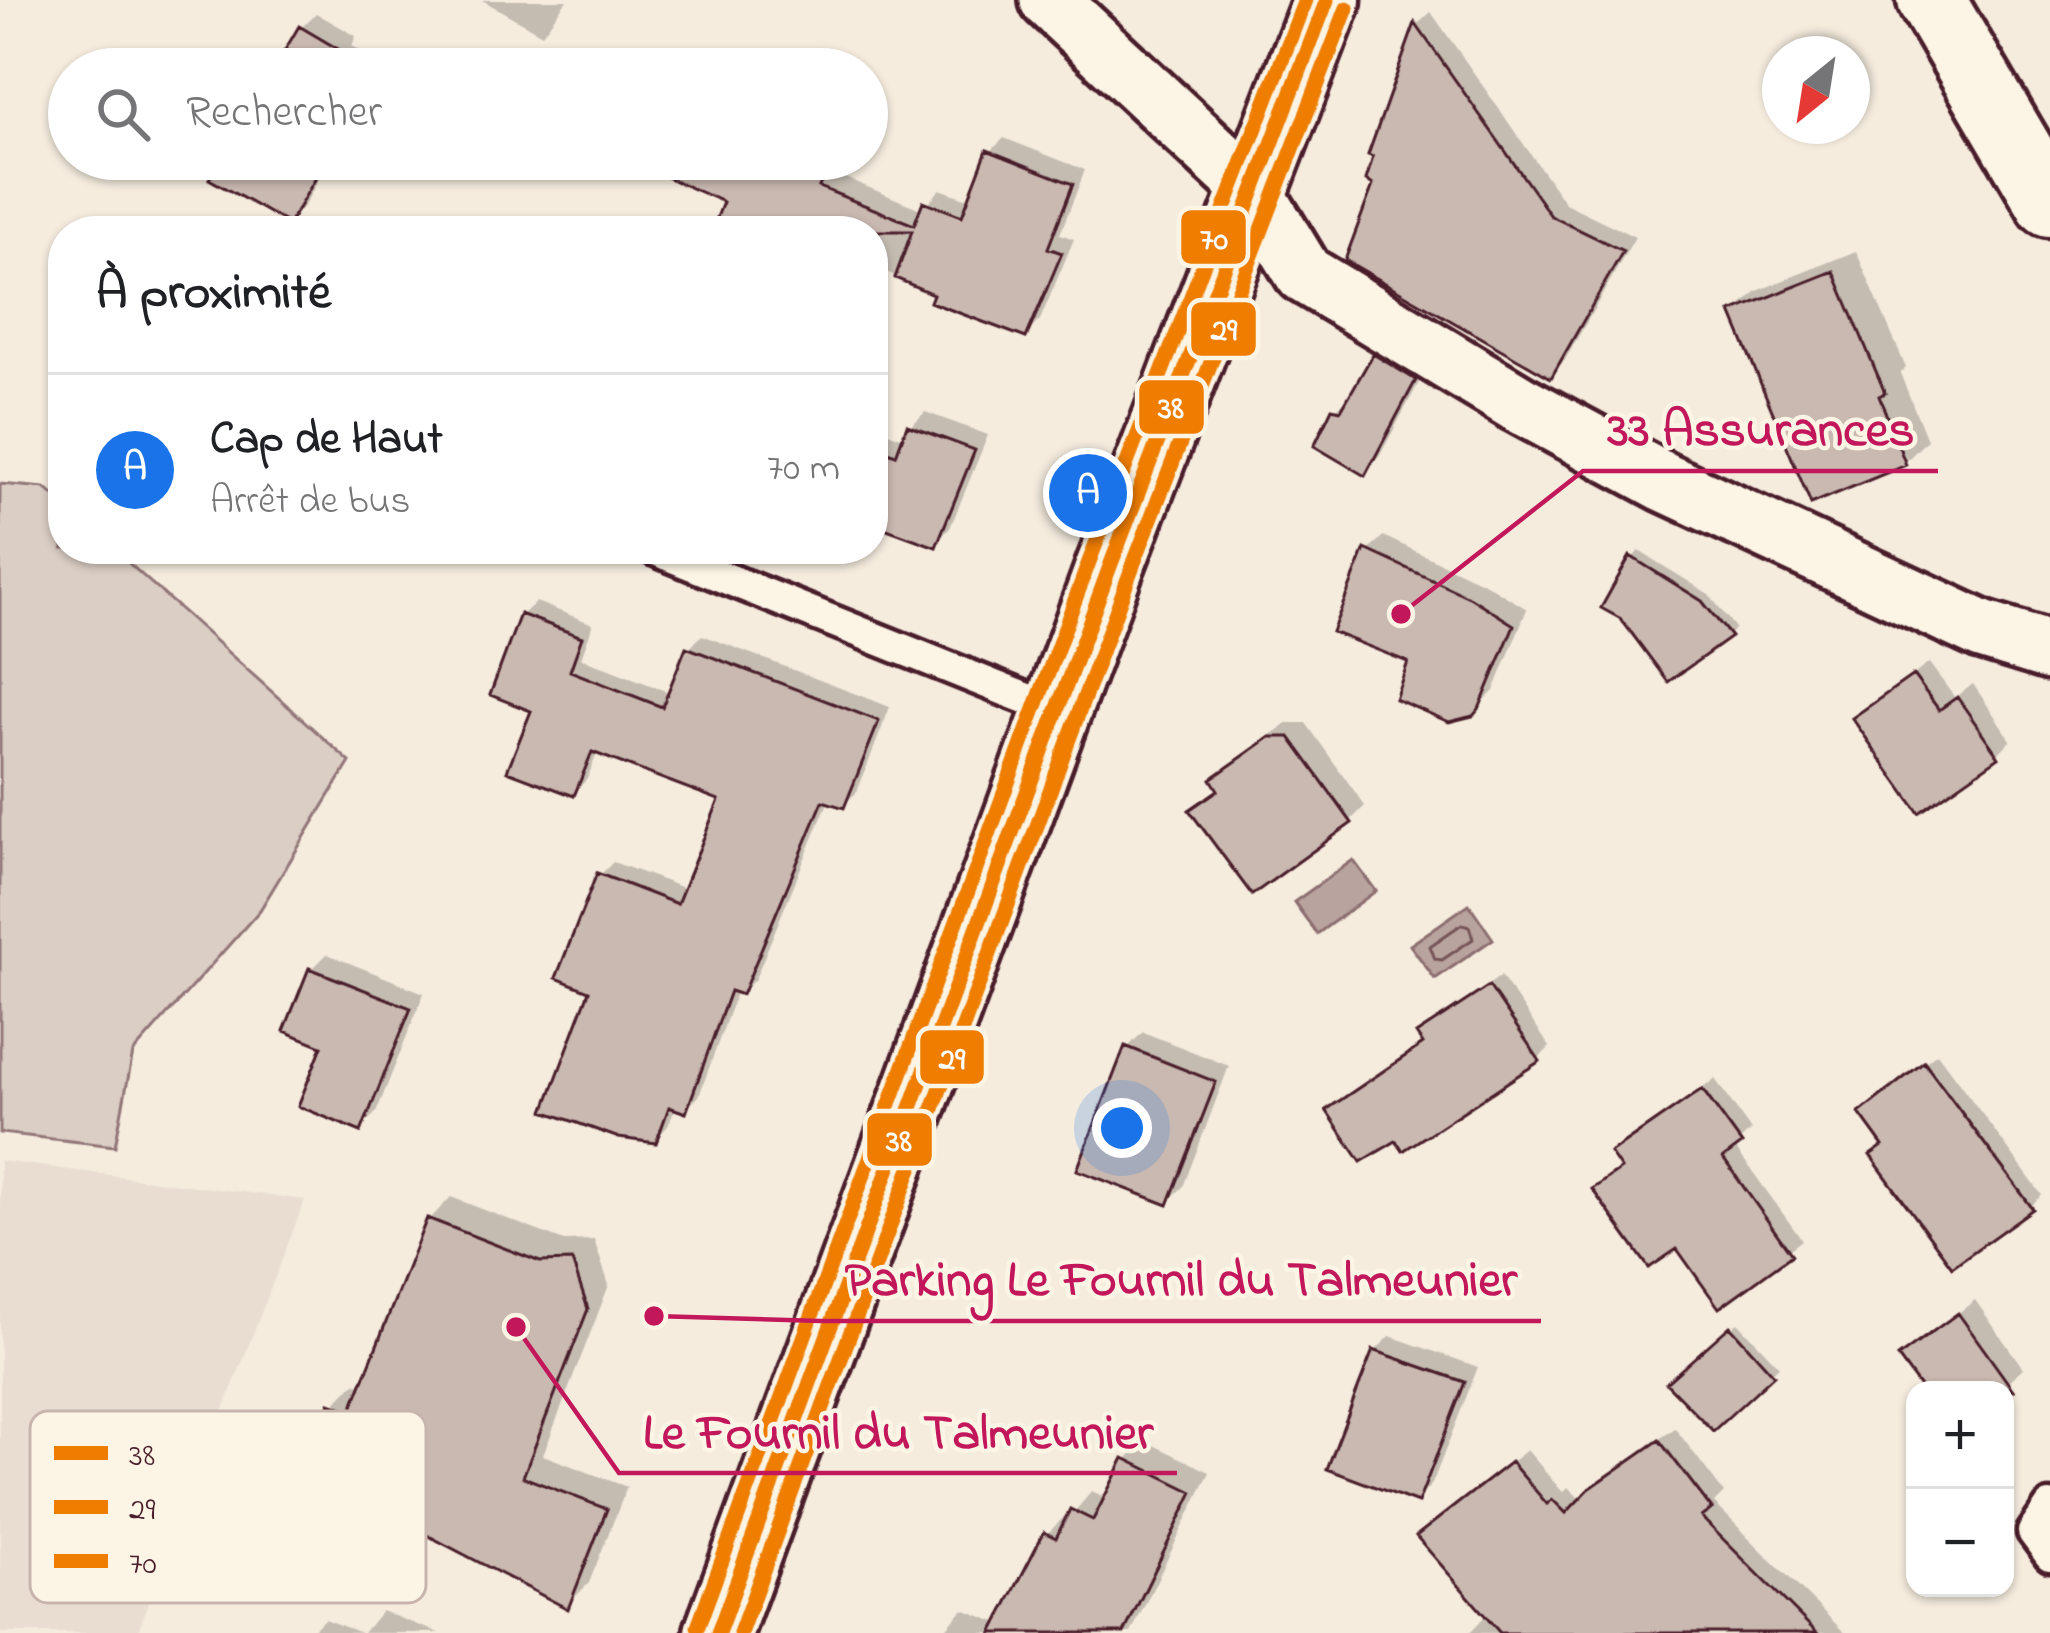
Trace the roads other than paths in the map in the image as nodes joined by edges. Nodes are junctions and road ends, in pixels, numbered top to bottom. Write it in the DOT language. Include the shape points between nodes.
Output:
graph roads {
  1 [pos="1049,0"];
  2 [pos="1327,0"];
  3 [pos="1931,0"];
  4 [pos="1253,190"];
  5 [pos="2050,203"];
  6 [pos="690,564"];
  7 [pos="2050,651"];
  8 [pos="1057,711"];
  9 [pos="2050,1507"];
  10 [pos="2050,1555"];
  11 [pos="718,1633"];
  1 -- 4 [label="street"];
  2 -- 4 [label="main road"];
  3 -- 5 [label="main road"];
  4 -- 7 [label="street" via="1304,274 1518,403 1664,482 1982,630"];
  4 -- 8 [label="main road"];
  6 -- 8 [label="lane"];
  8 -- 11 [label="main road"];
  9 -- 10 [label="lane" via="2033,1532"];
}
